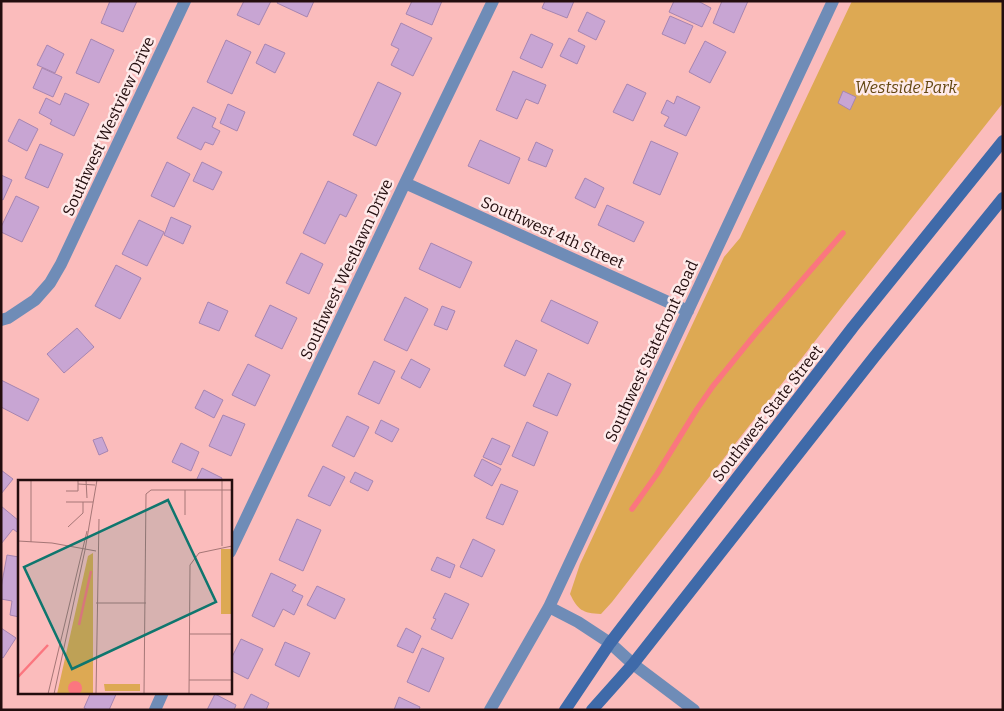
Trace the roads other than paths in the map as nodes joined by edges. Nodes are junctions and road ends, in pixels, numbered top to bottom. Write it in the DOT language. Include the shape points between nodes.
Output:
graph roads {
  1 [pos="185,1"];
  2 [pos="493,1"];
  3 [pos="833,1"];
  4 [pos="1003,141"];
  5 [pos="405,182"];
  6 [pos="1003,198"];
  7 [pos="688,311"];
  8 [pos="1,320"];
  9 [pos="231,550"];
  10 [pos="549,607"];
  11 [pos="610,643"];
  12 [pos="633,664"];
  13 [pos="162,694"];
  14 [pos="155,710"];
  15 [pos="490,710"];
  16 [pos="565,710"];
  17 [pos="592,710"];
  18 [pos="694,710"];
  1 -- 8 [label="street, Southwest Westview Drive" via="61,264 35,300"];
  2 -- 5 [label="street, Southwest Westlawn Drive"];
  3 -- 7 [label="street, Southwest Statefront Road"];
  4 -- 11 [label="main road, Southwest State Street" via="854,327"];
  5 -- 7 [label="street, Southwest 4th Street"];
  5 -- 9 [label="street, Southwest Westlawn Drive"];
  6 -- 12 [label="main road"];
  7 -- 10 [label="street, Southwest Statefront Road"];
  10 -- 11 [label="street"];
  10 -- 15 [label="street, Southwest Statefront Road"];
  11 -- 12 [label="street"];
  11 -- 16 [label="main road, Southwest State Street"];
  12 -- 17 [label="main road"];
  12 -- 18 [label="street"];
  13 -- 14 [label="street"];
}
